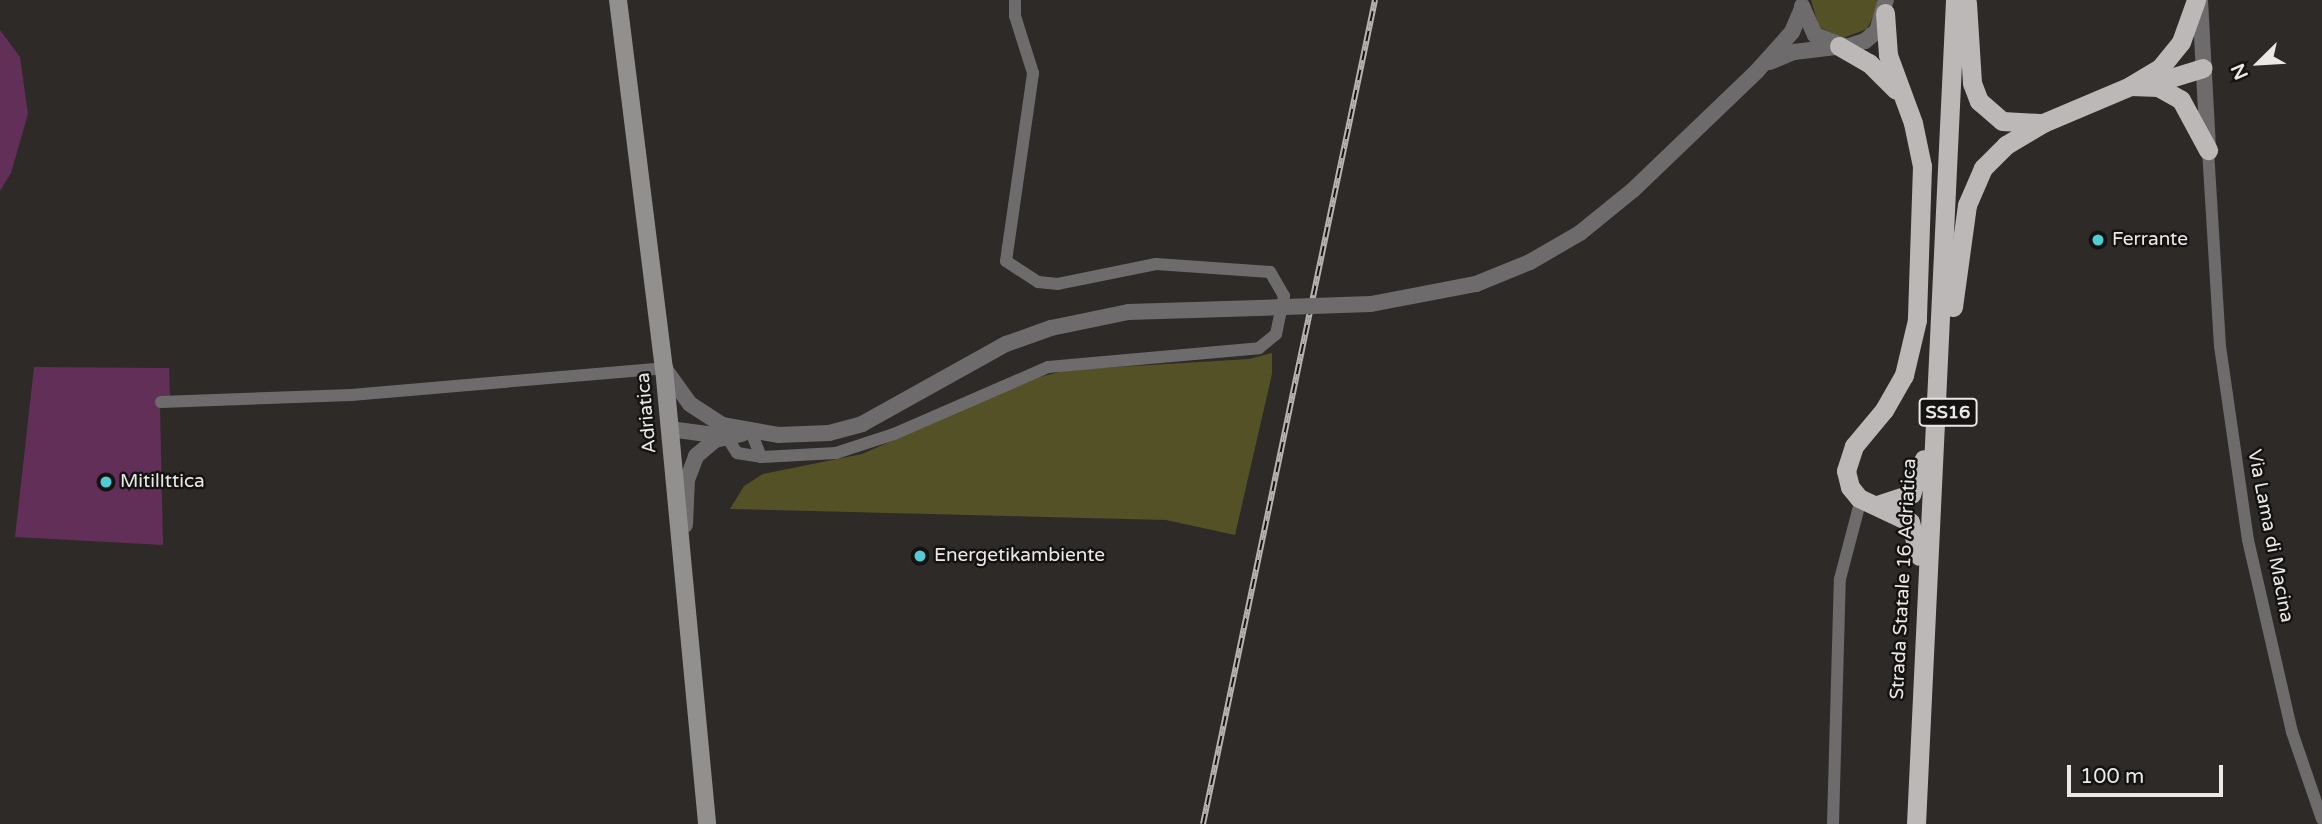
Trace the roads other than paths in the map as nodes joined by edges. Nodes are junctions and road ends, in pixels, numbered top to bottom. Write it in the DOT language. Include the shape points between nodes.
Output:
graph roads {
  1 [pos="618,0"];
  2 [pos="1015,0"];
  3 [pos="2198,0"];
  4 [pos="1963,1"];
  5 [pos="1888,4"];
  6 [pos="1802,5"];
  7 [pos="1839,46"];
  8 [pos="2160,68"];
  9 [pos="2203,68"];
  10 [pos="1757,71"];
  11 [pos="2138,86"];
  12 [pos="1906,103"];
  13 [pos="2043,122"];
  14 [pos="2208,150"];
  15 [pos="1953,307"];
  16 [pos="1939,340"];
  17 [pos="664,368"];
  18 [pos="160,402"];
  19 [pos="670,429"];
  20 [pos="724,430"];
  21 [pos="751,432"];
  22 [pos="761,457"];
  23 [pos="1869,502"];
  24 [pos="683,566"];
  25 [pos="1924,648"];
  26 [pos="2322,819"];
  27 [pos="707,824"];
  28 [pos="1833,824"];
  29 [pos="1916,824"];
  30 [pos="1928,824"];
  1 -- 17 [label="main road, Adriatica"];
  2 -- 22 [label="street" via="1015,16 1033,73 1006,261 1038,282 1058,284 1156,264 1270,272 1284,296 1276,334 1259,348 1192,357 1066,363 863,446 836,453"];
  3 -- 8 [label="highway, SS16" via="2181,43"];
  3 -- 9 [label="street"];
  4 -- 13 [label="highway, SS16" via="1972,83 1979,101 2006,123"];
  4 -- 15 [label="highway, Strada Statale 16 Adriatica / SS16"];
  4 -- 16 [label="highway, Strada Statale 16 Adriatica / SS16"];
  5 -- 7 [label="street" via="1870,38"];
  5 -- 12 [label="highway, SS16" via="1888,55"];
  6 -- 7 [label="street" via="1813,33"];
  6 -- 10 [label="street" via="1792,32"];
  7 -- 10 [label="street" via="1794,52"];
  7 -- 12 [label="highway, SS16" via="1875,67"];
  8 -- 9 [label="highway"];
  8 -- 11 [label="highway, SS16"];
  9 -- 11 [label="highway, SS16"];
  9 -- 14 [label="street"];
  10 -- 21 [label="street, bridge" via="1621,201 1555,248 1467,287 1371,304 1128,312 1082,319 1006,344 848,429 807,435"];
  11 -- 13 [label="highway, SS16"];
  11 -- 14 [label="highway" via="2167,90 2186,104"];
  12 -- 23 [label="highway, SS16" via="1922,173 1915,333 1897,389 1847,461 1847,480"];
  13 -- 15 [label="highway, SS16" via="1998,152 1973,186"];
  14 -- 26 [label="street, Via Lama di Macina" via="2223,374 2248,540 2292,732"];
  15 -- 30 [label="highway, Strada Statale 16 Adriatica / SS16"];
  16 -- 23 [label="highway, SS16" via="1920,479 1907,497"];
  16 -- 25 [label="highway, Strada Statale 16 Adriatica / SS16"];
  17 -- 18 [label="street" via="351,395"];
  17 -- 19 [label="main road, Adriatica"];
  17 -- 20 [label="street" via="690,404"];
  19 -- 20 [label="street"];
  19 -- 24 [label="main road, Adriatica"];
  20 -- 21 [label="street"];
  20 -- 22 [label="street" via="737,453"];
  20 -- 24 [label="street" via="701,449 690,468"];
  21 -- 22 [label="street"];
  23 -- 25 [label="highway, SS16" via="1904,516 1917,534"];
  23 -- 28 [label="street" via="1840,579"];
  24 -- 27 [label="main road, Adriatica"];
  25 -- 29 [label="highway, Strada Statale 16 Adriatica / SS16"];
}
